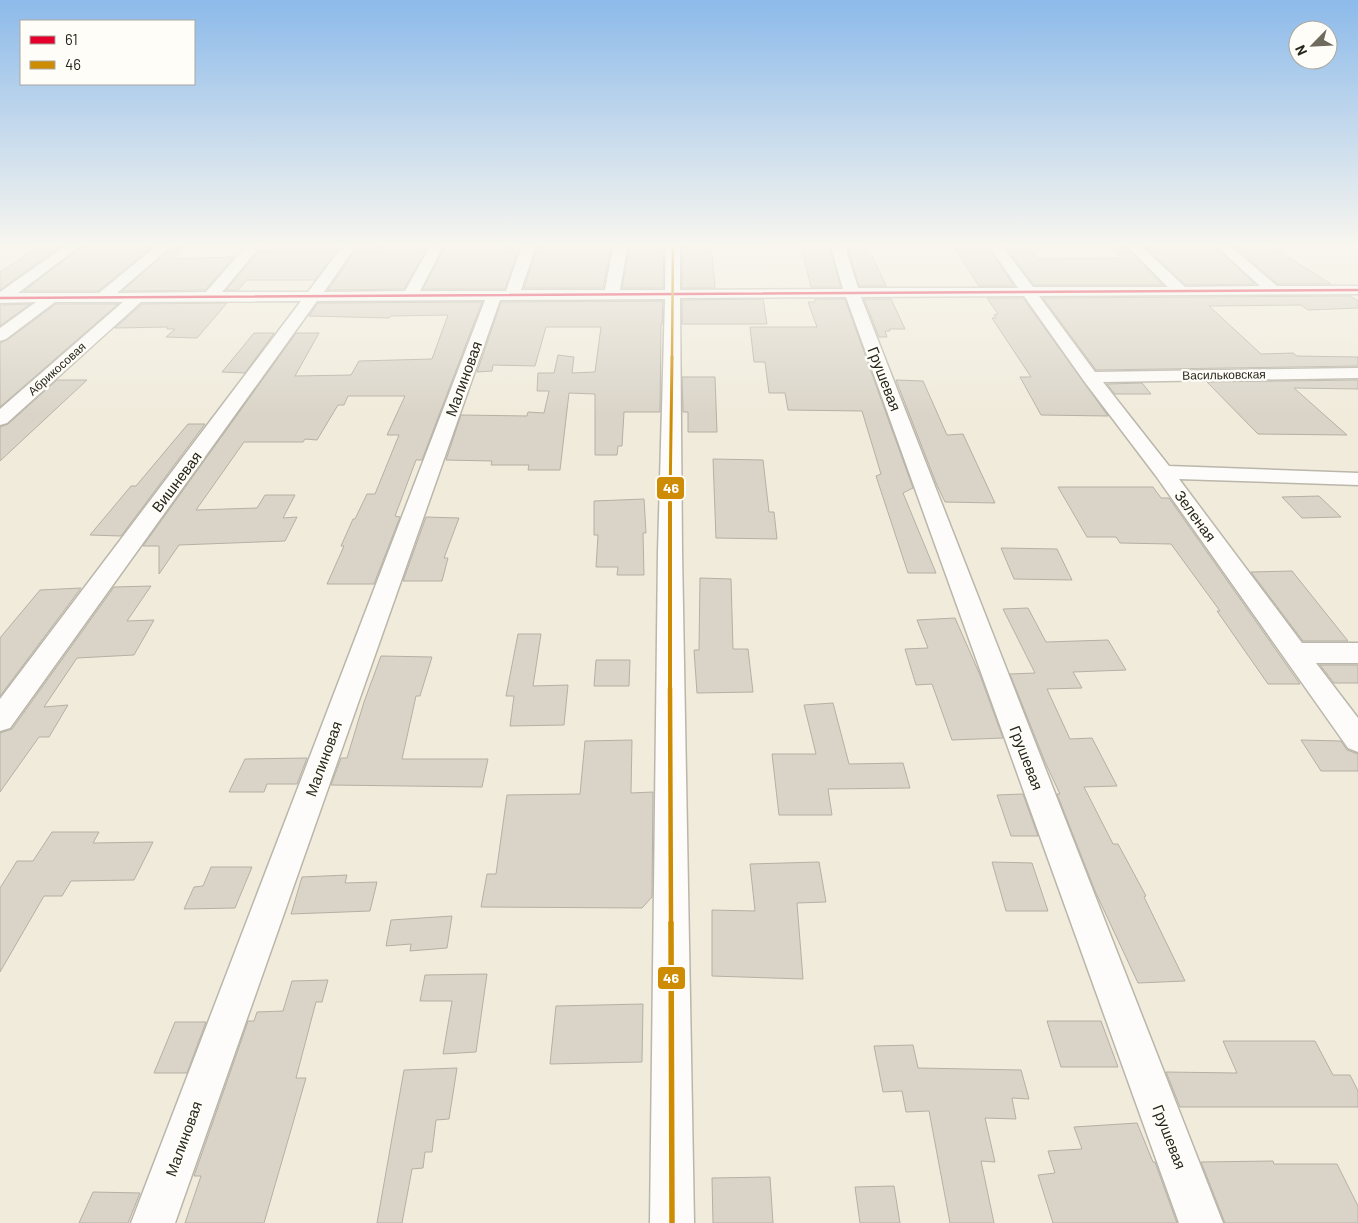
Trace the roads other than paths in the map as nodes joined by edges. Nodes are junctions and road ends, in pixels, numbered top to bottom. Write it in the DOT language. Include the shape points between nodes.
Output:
graph roads {
  1 [pos="49,300"];
  2 [pos="134,300"];
  3 [pos="312,300"];
  4 [pos="501,300"];
  5 [pos="674,300"];
  6 [pos="855,300"];
  7 [pos="1036,300"];
  8 [pos="0,336"];
  9 [pos="1358,373"];
  10 [pos="1090,377"];
  11 [pos="0,419"];
  12 [pos="1163,472"];
  13 [pos="1358,479"];
  14 [pos="1293,653"];
  15 [pos="1358,653"];
  16 [pos="0,720"];
  17 [pos="1358,740"];
  18 [pos="153,1223"];
  19 [pos="672,1223"];
  20 [pos="1201,1223"];
  1 -- 8 [label="street"];
  2 -- 11 [label="street, Абрикосовая"];
  3 -- 16 [label="street, Вишневая"];
  4 -- 18 [label="street, Малиновая"];
  5 -- 19 [label="street" via="670,552"];
  6 -- 20 [label="street, Грушевая"];
  7 -- 10 [label="street, Зеленая"];
  9 -- 10 [label="street, Васильковская"];
  10 -- 12 [label="street, Зеленая"];
  12 -- 13 [label="street"];
  12 -- 14 [label="street, Зеленая"];
  14 -- 15 [label="street"];
  14 -- 17 [label="street, Зеленая"];
}
